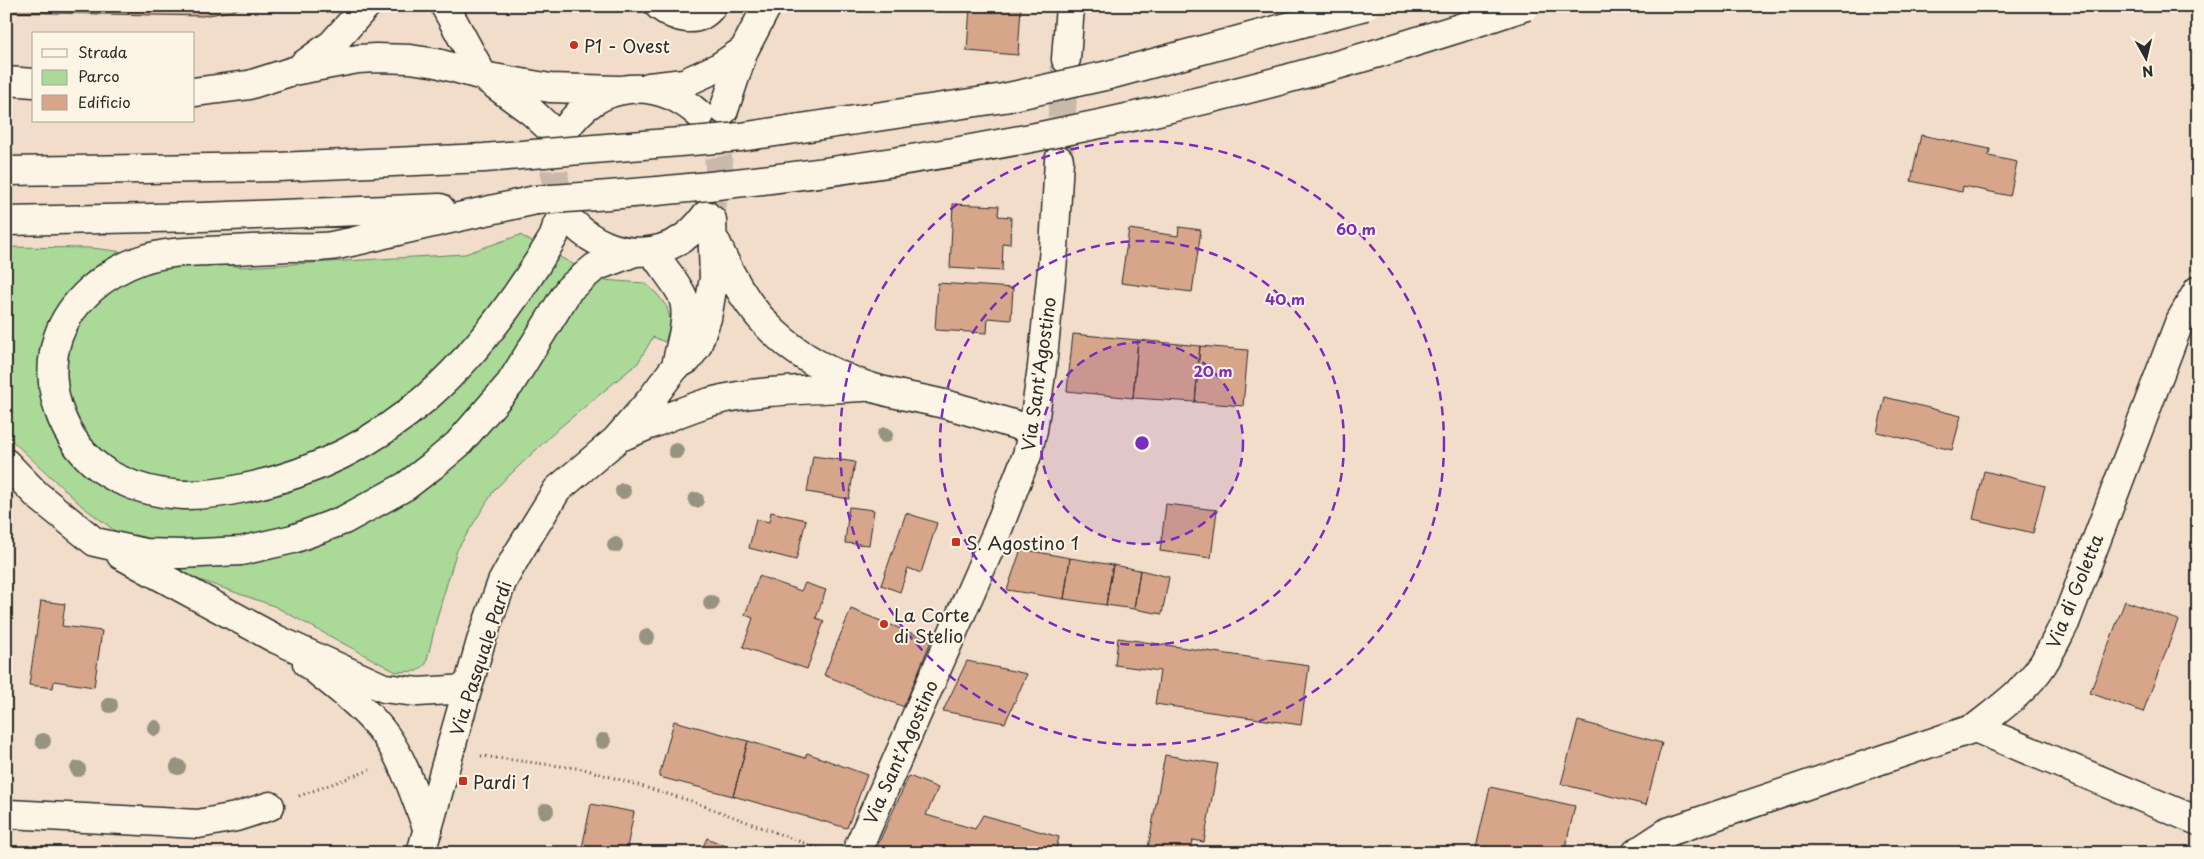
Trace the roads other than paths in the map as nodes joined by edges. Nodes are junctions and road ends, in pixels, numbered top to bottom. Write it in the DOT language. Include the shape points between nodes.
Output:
graph roads {
  1 [pos="366,6"];
  2 [pos="445,6"];
  3 [pos="659,6"];
  4 [pos="712,6"];
  5 [pos="767,6"];
  6 [pos="1070,6"];
  7 [pos="1365,6"];
  8 [pos="1526,6"];
  9 [pos="744,50"];
  10 [pos="1066,59"];
  11 [pos="293,71"];
  12 [pos="483,76"];
  13 [pos="6,81"];
  14 [pos="32,83"];
  15 [pos="632,89"];
  16 [pos="195,92"];
  17 [pos="1059,160"];
  18 [pos="6,171"];
  19 [pos="536,200"];
  20 [pos="6,221"];
  21 [pos="711,224"];
  22 [pos="643,252"];
  23 [pos="2198,290"];
  24 [pos="676,366"];
  25 [pos="867,386"];
  26 [pos="1033,430"];
  27 [pos="616,440"];
  28 [pos="6,463"];
  29 [pos="95,542"];
  30 [pos="276,639"];
  31 [pos="468,689"];
  32 [pos="1975,728"];
  33 [pos="270,806"];
  34 [pos="7,814"];
  35 [pos="2198,821"];
  36 [pos="424,841"];
  37 [pos="856,853"];
  38 [pos="1636,853"];
  1 -- 11 [label="main road" via="332,44"];
  2 -- 12 [label="main road"];
  3 -- 4 [label="main road" via="670,15 694,19 707,13"];
  5 -- 9 [label="main road"];
  6 -- 10 [label="main road"];
  7 -- 18 [label="main road, bridge" via="1108,75 1004,98 741,137 474,158 278,167"];
  8 -- 19 [label="main road, bridge" via="1356,59 1201,100 963,151 738,184"];
  9 -- 15 [label="main road" via="719,67 684,83"];
  9 -- 15 [label="main road" via="712,113 670,94"];
  11 -- 12 [label="main road" via="358,59 402,59"];
  11 -- 16 [label="main road" via="249,85"];
  12 -- 15 [label="main road" via="550,88"];
  12 -- 15 [label="main road" via="564,134 581,109 594,100"];
  13 -- 14 [label="main road"];
  17 -- 26 [label="main road, Via Sant'Agostino" via="1051,278"];
  19 -- 20 [label="main road" via="360,212"];
  19 -- 22 [label="main road" via="331,246 176,252 140,260 88,292 58,337 53,378 57,404 66,429 85,454 116,478 153,491 210,496 261,485 314,468 370,439 412,412 463,363 506,312 554,236 566,224 602,245 623,252"];
  21 -- 22 [label="main road" via="699,226 678,242"];
  21 -- 24 [label="main road, Via Pasquale Pardi" via="714,278 707,318 697,346 688,359"];
  21 -- 25 [label="main road, Via Pasquale Pardi" via="728,270 774,334 807,359"];
  22 -- 24 [label="main road, Via Pasquale Pardi" via="681,293 684,302 685,317"];
  22 -- 29 [label="main road" via="595,267 569,288 510,384 458,444 406,486 344,520 293,539 241,550 145,553"];
  23 -- 32 [label="main road, Via di Goletta" via="2179,323 2065,623 2030,681"];
  24 -- 27 [label="main road, Via Pasquale Pardi"];
  25 -- 26 [label="main road, Via Pasquale Pardi"];
  25 -- 27 [label="main road, Via Pasquale Pardi" via="767,393 710,402"];
  26 -- 37 [label="main road, Via Sant'Agostino" via="1017,484"];
  27 -- 31 [label="main road, Via Pasquale Pardi" via="558,490 521,548 502,582"];
  28 -- 29 [label="main road" via="37,495"];
  29 -- 30 [label="main road"];
  30 -- 31 [label="main road" via="384,688 418,692"];
  30 -- 36 [label="main road" via="370,717 387,737 399,760"];
  31 -- 36 [label="main road, Via Pasquale Pardi"];
  32 -- 35 [label="main road"];
  32 -- 38 [label="main road, Via di Goletta" via="1668,832"];
  33 -- 34 [label="main road" via="198,824"];
}
